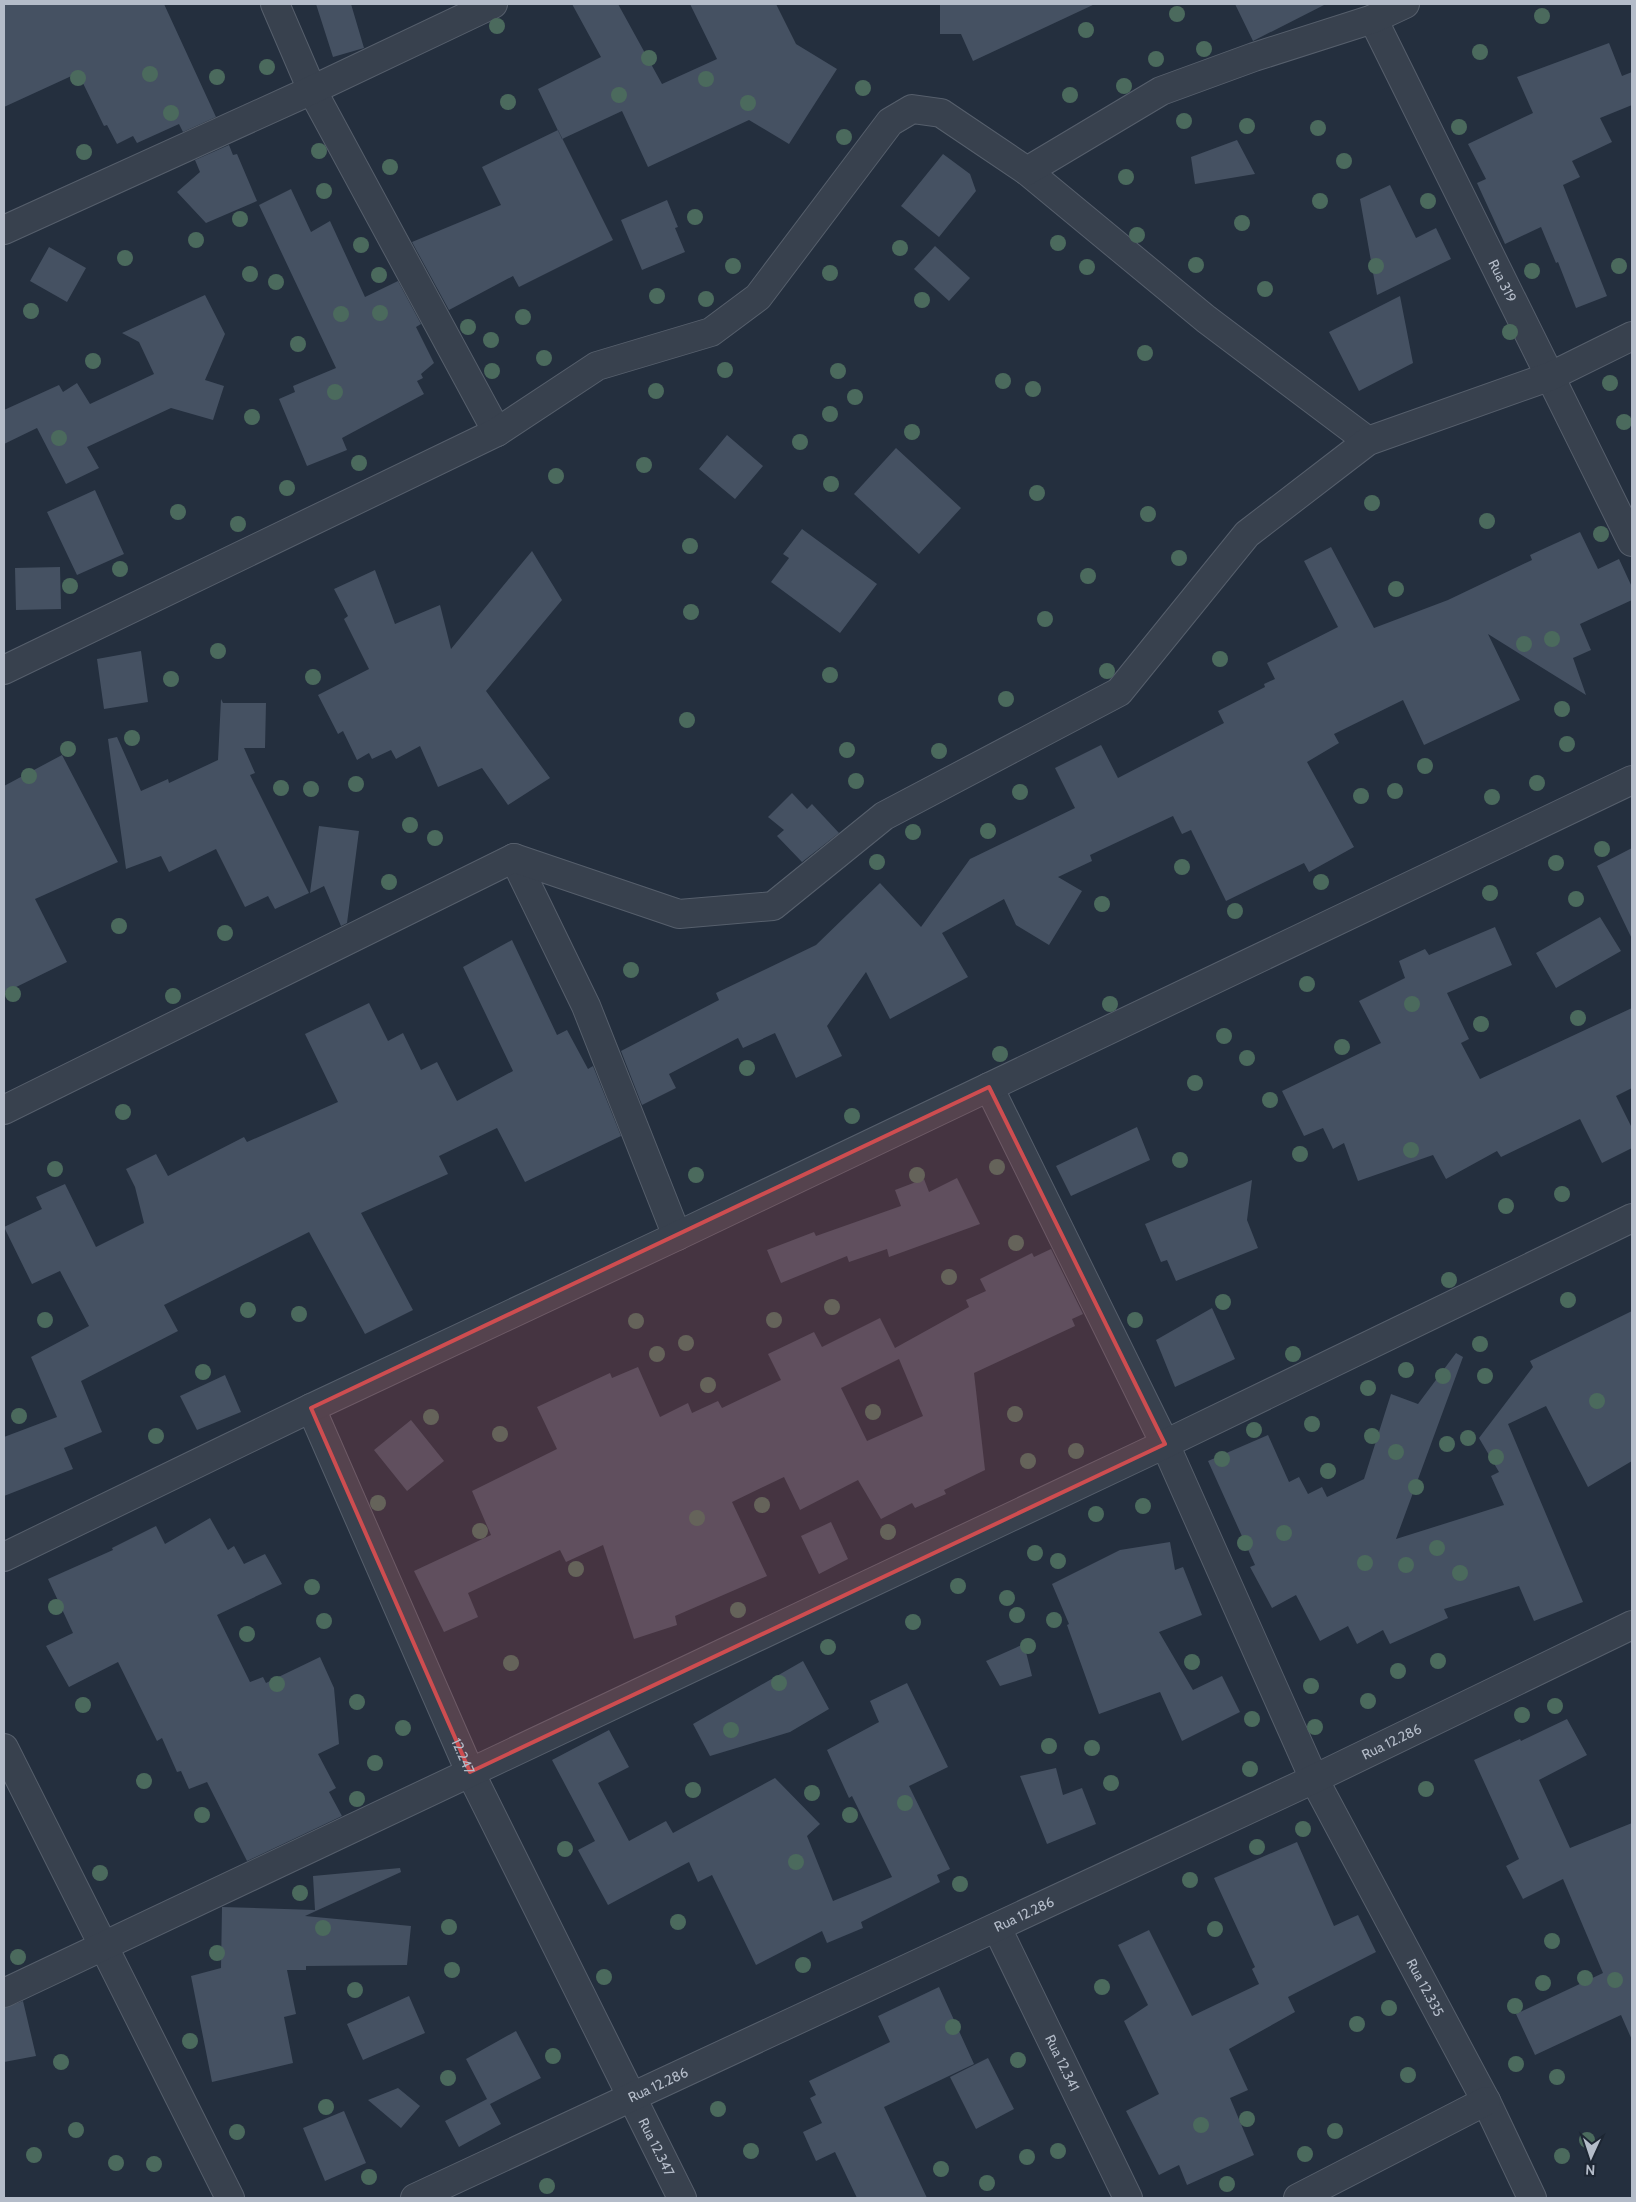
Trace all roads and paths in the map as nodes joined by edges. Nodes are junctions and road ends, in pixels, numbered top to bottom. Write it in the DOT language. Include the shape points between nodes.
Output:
graph roads {
  1 [pos="275,4"];
  2 [pos="493,4"];
  3 [pos="1405,4"];
  4 [pos="1373,20"];
  5 [pos="312,90"];
  6 [pos="1027,171"];
  7 [pos="4,230"];
  8 [pos="1632,336"];
  9 [pos="1551,376"];
  10 [pos="497,432"];
  11 [pos="1368,442"];
  12 [pos="1632,542"];
  13 [pos="4,670"];
  14 [pos="1632,780"];
  15 [pos="514,858"];
  16 [pos="989,1087"];
  17 [pos="4,1110"];
  18 [pos="1632,1218"];
  19 [pos="677,1236"];
  20 [pos="311,1408"];
  21 [pos="1165,1444"];
  22 [pos="4,1557"];
  23 [pos="1632,1625"];
  24 [pos="4,1748"];
  25 [pos="470,1772"];
  26 [pos="1314,1779"];
  27 [pos="997,1928"];
  28 [pos="103,1945"];
  29 [pos="4,1993"];
  30 [pos="633,2095"];
  31 [pos="1486,2101"];
  32 [pos="230,2198"];
  33 [pos="415,2198"];
  34 [pos="682,2198"];
  35 [pos="1128,2198"];
  36 [pos="1298,2198"];
  37 [pos="1532,2198"];
  1 -- 5 [label="street"];
  2 -- 5 [label="street"];
  3 -- 4 [label="street"];
  4 -- 6 [label="street" via="1254,57 1161,91"];
  4 -- 9 [label="street, Rua 319"];
  5 -- 7 [label="street"];
  5 -- 10 [label="street"];
  6 -- 10 [label="street" via="941,114 912,109 890,122 758,297 711,332 596,366"];
  6 -- 11 [label="street" via="1206,320"];
  8 -- 9 [label="street"];
  9 -- 11 [label="street"];
  9 -- 12 [label="street, Rua 319"];
  10 -- 13 [label="street"];
  11 -- 15 [label="street" via="1247,534 1119,692 884,816 773,906 679,914"];
  14 -- 16 [label="street"];
  15 -- 17 [label="street"];
  15 -- 19 [label="street" via="586,1006"];
  16 -- 19 [label="street"];
  16 -- 21 [label="street, Rua 12.335"];
  18 -- 21 [label="street"];
  19 -- 20 [label="street"];
  20 -- 22 [label="street"];
  20 -- 25 [label="street, 12.247"];
  21 -- 25 [label="street"];
  21 -- 26 [label="street, Rua 12.335"];
  23 -- 26 [label="street, Rua 12.286"];
  24 -- 28 [label="street"];
  25 -- 28 [label="street"];
  25 -- 30 [label="street, 12.247"];
  26 -- 27 [label="street, Rua 12.286"];
  26 -- 31 [label="street, Rua 12.335"];
  27 -- 30 [label="street, Rua 12.286"];
  27 -- 35 [label="street, Rua 12.341"];
  28 -- 29 [label="street"];
  28 -- 32 [label="street"];
  30 -- 33 [label="street, Rua 12.286"];
  30 -- 34 [label="street, Rua 12.347"];
  31 -- 36 [label="street"];
  31 -- 37 [label="street, Rua 12.335"];
}
